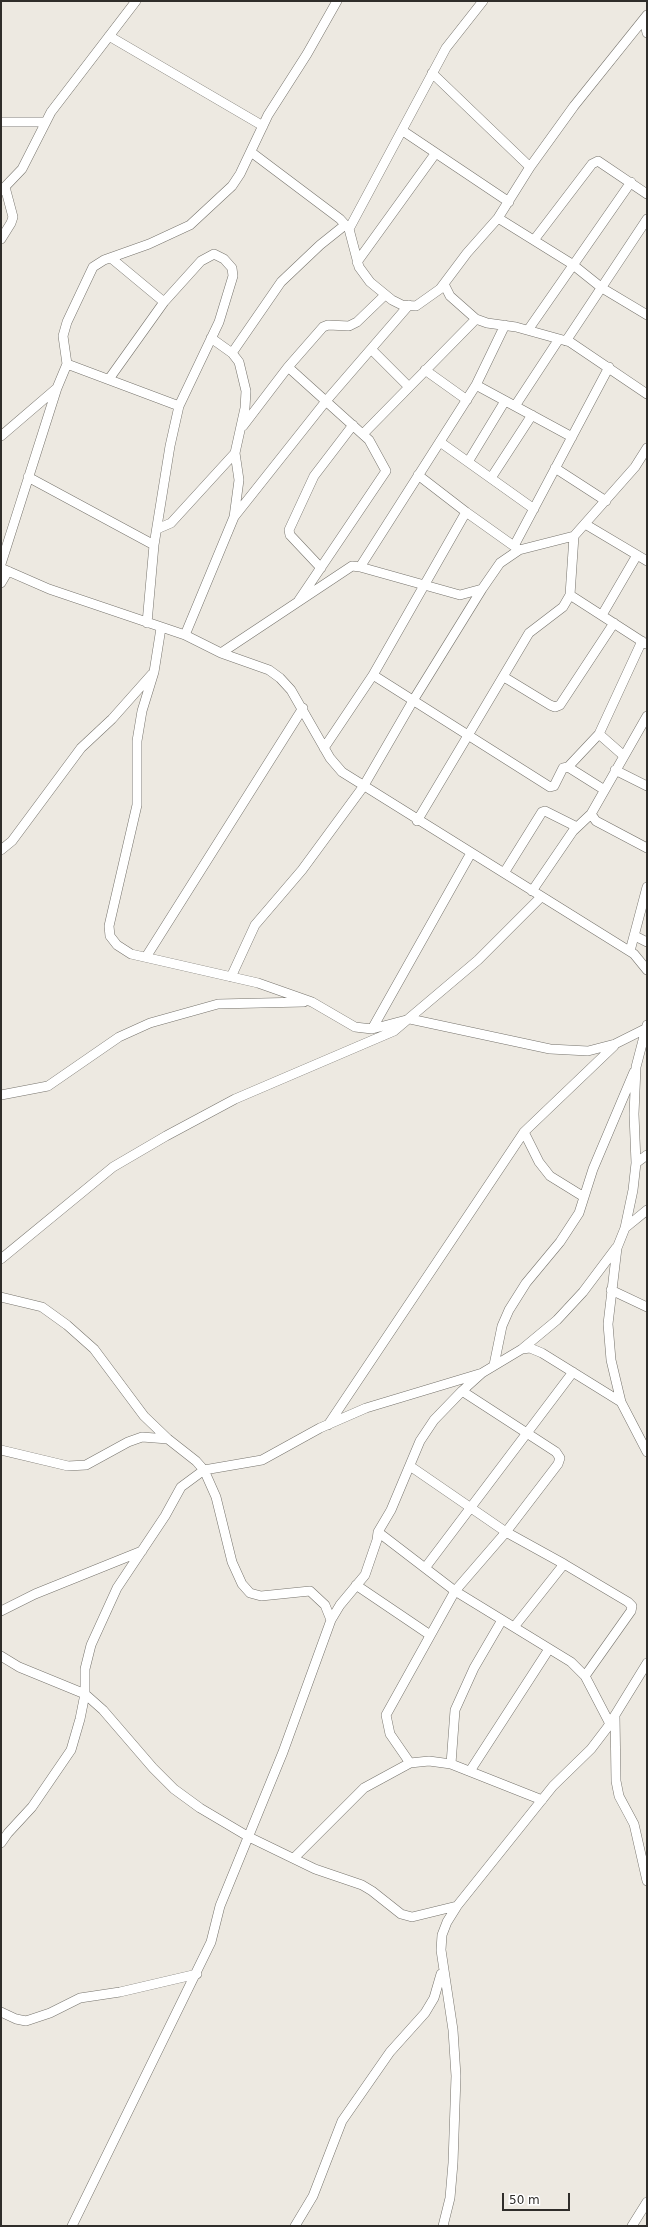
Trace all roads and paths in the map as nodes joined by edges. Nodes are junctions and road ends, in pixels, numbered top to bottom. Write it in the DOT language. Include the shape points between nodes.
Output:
graph roads {
  1 [pos="136,1"];
  2 [pos="337,1"];
  3 [pos="483,1"];
  4 [pos="646,17"];
  5 [pos="647,33"];
  6 [pos="109,36"];
  7 [pos="432,73"];
  8 [pos="1,122"];
  9 [pos="45,122"];
  10 [pos="263,126"];
  11 [pos="403,131"];
  12 [pos="251,152"];
  13 [pos="435,154"];
  14 [pos="530,167"];
  15 [pos="631,182"];
  16 [pos="3,189"];
  17 [pos="647,194"];
  18 [pos="509,202"];
  19 [pos="498,218"];
  20 [pos="647,219"];
  21 [pos="347,227"];
  22 [pos="1,239"];
  23 [pos="534,240"];
  24 [pos="112,258"];
  25 [pos="357,262"];
  26 [pos="572,264"];
  27 [pos="444,284"];
  28 [pos="602,288"];
  29 [pos="385,296"];
  30 [pos="164,302"];
  31 [pos="409,305"];
  32 [pos="647,315"];
  33 [pos="476,319"];
  34 [pos="505,325"];
  35 [pos="528,330"];
  36 [pos="211,338"];
  37 [pos="562,340"];
  38 [pos="371,349"];
  39 [pos="232,353"];
  40 [pos="67,364"];
  41 [pos="609,367"];
  42 [pos="288,368"];
  43 [pos="425,370"];
  44 [pos="109,379"];
  45 [pos="476,385"];
  46 [pos="409,387"];
  47 [pos="57,388"];
  48 [pos="647,394"];
  49 [pos="467,400"];
  50 [pos="326,401"];
  51 [pos="505,401"];
  52 [pos="179,406"];
  53 [pos="515,406"];
  54 [pos="532,415"];
  55 [pos="352,425"];
  56 [pos="241,428"];
  57 [pos="362,434"];
  58 [pos="1,436"];
  59 [pos="572,437"];
  60 [pos="440,442"];
  61 [pos="647,448"];
  62 [pos="236,453"];
  63 [pos="468,462"];
  64 [pos="555,468"];
  65 [pos="418,475"];
  66 [pos="28,477"];
  67 [pos="491,478"];
  68 [pos="606,500"];
  69 [pos="534,509"];
  70 [pos="466,512"];
  71 [pos="234,517"];
  72 [pos="585,524"];
  73 [pos="157,529"];
  74 [pos="574,536"];
  75 [pos="154,545"];
  76 [pos="516,548"];
  77 [pos="637,555"];
  78 [pos="647,561"];
  79 [pos="1,564"];
  80 [pos="360,567"];
  81 [pos="321,568"];
  82 [pos="4,569"];
  83 [pos="1,583"];
  84 [pos="423,584"];
  85 [pos="482,589"];
  86 [pos="570,595"];
  87 [pos="299,600"];
  88 [pos="602,615"];
  89 [pos="147,623"];
  90 [pos="614,623"];
  91 [pos="161,628"];
  92 [pos="185,635"];
  93 [pos="644,643"];
  94 [pos="221,653"];
  95 [pos="154,672"];
  96 [pos="373,675"];
  97 [pos="504,677"];
  98 [pos="414,699"];
  99 [pos="303,708"];
  100 [pos="647,716"];
  101 [pos="599,734"];
  102 [pos="469,735"];
  103 [pos="324,748"];
  104 [pos="624,756"];
  105 [pos="568,767"];
  106 [pos="615,770"];
  107 [pos="647,786"];
  108 [pos="363,787"];
  109 [pos="603,789"];
  110 [pos="590,814"];
  111 [pos="417,821"];
  112 [pos="576,827"];
  113 [pos="647,848"];
  114 [pos="1,850"];
  115 [pos="471,853"];
  116 [pos="504,874"];
  117 [pos="647,887"];
  118 [pos="532,891"];
  119 [pos="541,897"];
  120 [pos="645,903"];
  121 [pos="635,936"];
  122 [pos="647,942"];
  123 [pos="630,951"];
  124 [pos="146,957"];
  125 [pos="647,970"];
  126 [pos="231,977"];
  127 [pos="312,1002"];
  128 [pos="410,1019"];
  129 [pos="647,1027"];
  130 [pos="372,1029"];
  131 [pos="615,1044"];
  132 [pos="636,1066"];
  133 [pos="1,1095"];
  134 [pos="524,1132"];
  135 [pos="647,1154"];
  136 [pos="636,1163"];
  137 [pos="584,1197"];
  138 [pos="647,1210"];
  139 [pos="625,1228"];
  140 [pos="617,1248"];
  141 [pos="1,1259"];
  142 [pos="611,1290"];
  143 [pos="1,1297"];
  144 [pos="647,1307"];
  145 [pos="522,1349"];
  146 [pos="494,1365"];
  147 [pos="573,1372"];
  148 [pos="482,1373"];
  149 [pos="462,1391"];
  150 [pos="621,1402"];
  151 [pos="328,1425"];
  152 [pos="526,1432"];
  153 [pos="168,1439"];
  154 [pos="644,1442"];
  155 [pos="1,1450"];
  156 [pos="647,1452"];
  157 [pos="410,1466"];
  158 [pos="204,1470"];
  159 [pos="470,1507"];
  160 [pos="378,1532"];
  161 [pos="506,1532"];
  162 [pos="142,1551"];
  163 [pos="564,1564"];
  164 [pos="425,1568"];
  165 [pos="356,1585"];
  166 [pos="455,1591"];
  167 [pos="1,1611"];
  168 [pos="331,1620"];
  169 [pos="502,1620"];
  170 [pos="514,1627"];
  171 [pos="430,1635"];
  172 [pos="549,1649"];
  173 [pos="1,1656"];
  174 [pos="647,1663"];
  175 [pos="585,1676"];
  176 [pos="85,1694"];
  177 [pos="615,1715"];
  178 [pos="610,1724"];
  179 [pos="410,1763"];
  180 [pos="452,1764"];
  181 [pos="470,1771"];
  182 [pos="542,1800"];
  183 [pos="249,1837"];
  184 [pos="1,1843"];
  185 [pos="294,1858"];
  186 [pos="647,1881"];
  187 [pos="457,1906"];
  188 [pos="442,1969"];
  189 [pos="197,1974"];
  190 [pos="1,2012"];
  191 [pos="647,2202"];
  192 [pos="72,2226"];
  193 [pos="295,2226"];
  194 [pos="443,2226"];
  195 [pos="632,2226"];
  1 -- 6 [label="street"];
  2 -- 10 [label="street"];
  3 -- 7 [label="street" via="451,40"];
  4 -- 5 [label="street"];
  4 -- 14 [label="street" via="574,106"];
  6 -- 9 [label="street"];
  6 -- 10 [label="street"];
  7 -- 11 [label="street"];
  7 -- 14 [label="street"];
  8 -- 9 [label="street"];
  9 -- 16 [label="street" via="22,169"];
  10 -- 12 [label="street"];
  11 -- 13 [label="street"];
  11 -- 21 [label="street"];
  12 -- 21 [label="street" via="329,209"];
  12 -- 24 [label="street" via="232,186 190,225"];
  13 -- 18 [label="street"];
  13 -- 25 [label="street"];
  14 -- 18 [label="street"];
  15 -- 17 [label="street"];
  15 -- 23 [label="street" via="602,162 592,164"];
  15 -- 26 [label="street"];
  16 -- 22 [label="street" via="13,217"];
  18 -- 19 [label="street"];
  19 -- 23 [label="street"];
  19 -- 27 [label="street"];
  20 -- 28 [label="street"];
  21 -- 25 [label="street"];
  21 -- 39 [label="street" via="320,245 281,282"];
  23 -- 26 [label="street"];
  24 -- 30 [label="street"];
  24 -- 40 [label="street" via="93,267 67,322 63,336"];
  25 -- 29 [label="street" via="370,282"];
  26 -- 28 [label="street"];
  26 -- 35 [label="street"];
  27 -- 31 [label="street" via="426,301 416,306"];
  27 -- 33 [label="street" via="450,296"];
  28 -- 32 [label="street"];
  28 -- 37 [label="street"];
  29 -- 31 [label="street" via="402,305"];
  29 -- 42 [label="street" via="357,322 349,326 323,327"];
  30 -- 36 [label="street" via="208,256 214,254 224,259 232,268 233,276 219,322"];
  30 -- 44 [label="street"];
  31 -- 38 [label="street"];
  33 -- 34 [label="street"];
  33 -- 43 [label="street"];
  34 -- 35 [label="street"];
  34 -- 45 [label="street"];
  35 -- 37 [label="street"];
  36 -- 39 [label="street"];
  36 -- 52 [label="street"];
  37 -- 41 [label="street"];
  37 -- 53 [label="street"];
  38 -- 46 [label="street"];
  38 -- 50 [label="street"];
  39 -- 56 [label="street" via="239,362 246,391"];
  40 -- 44 [label="street"];
  40 -- 47 [label="street"];
  41 -- 48 [label="street"];
  41 -- 59 [label="street"];
  42 -- 50 [label="street"];
  42 -- 56 [label="street"];
  43 -- 46 [label="street"];
  43 -- 49 [label="street"];
  44 -- 52 [label="street"];
  45 -- 49 [label="street"];
  45 -- 51 [label="street"];
  46 -- 57 [label="street"];
  47 -- 58 [label="street"];
  47 -- 66 [label="street"];
  49 -- 60 [label="street"];
  50 -- 55 [label="street"];
  50 -- 71 [label="street"];
  51 -- 53 [label="street"];
  51 -- 63 [label="street"];
  52 -- 73 [label="street"];
  53 -- 54 [label="street"];
  54 -- 59 [label="street"];
  54 -- 67 [label="street"];
  55 -- 57 [label="street"];
  55 -- 81 [label="street" via="314,476 289,530 290,535"];
  56 -- 62 [label="street"];
  57 -- 81 [label="street" via="369,440 384,467 385,476"];
  59 -- 64 [label="street"];
  60 -- 63 [label="street"];
  60 -- 65 [label="street"];
  61 -- 68 [label="street" via="635,467"];
  62 -- 71 [label="street" via="239,480"];
  62 -- 73 [label="street" via="171,523"];
  63 -- 67 [label="street"];
  64 -- 68 [label="street"];
  64 -- 69 [label="street"];
  65 -- 70 [label="street"];
  65 -- 80 [label="street"];
  66 -- 75 [label="street"];
  66 -- 79 [label="street"];
  67 -- 69 [label="street"];
  68 -- 72 [label="street"];
  69 -- 76 [label="street"];
  70 -- 76 [label="street"];
  70 -- 84 [label="street"];
  71 -- 92 [label="street"];
  72 -- 74 [label="street"];
  72 -- 77 [label="street"];
  73 -- 75 [label="street"];
  74 -- 76 [label="street"];
  74 -- 86 [label="street"];
  75 -- 89 [label="street"];
  76 -- 85 [label="street" via="500,563"];
  77 -- 78 [label="street"];
  77 -- 88 [label="street"];
  80 -- 84 [label="street"];
  80 -- 87 [label="street" via="352,566 345,569"];
  81 -- 87 [label="street"];
  82 -- 83 [label="street"];
  82 -- 89 [label="street" via="49,589"];
  84 -- 85 [label="street" via="460,595"];
  84 -- 96 [label="street"];
  85 -- 98 [label="street"];
  86 -- 88 [label="street"];
  86 -- 97 [label="street" via="564,607 529,633"];
  87 -- 94 [label="street"];
  88 -- 90 [label="street"];
  89 -- 91 [label="street"];
  90 -- 93 [label="street"];
  90 -- 97 [label="street" via="560,705 550,705"];
  91 -- 92 [label="street"];
  91 -- 95 [label="street"];
  92 -- 94 [label="street"];
  93 -- 101 [label="street"];
  94 -- 99 [label="street" via="269,670 291,690"];
  95 -- 114 [label="street" via="82,748 12,841"];
  95 -- 124 [label="street" via="142,711 137,741 137,805 109,926 110,936 117,945 131,954"];
  96 -- 98 [label="street"];
  96 -- 103 [label="street"];
  97 -- 102 [label="street"];
  98 -- 102 [label="street"];
  98 -- 108 [label="street"];
  99 -- 103 [label="street"];
  99 -- 124 [label="street"];
  100 -- 104 [label="street"];
  101 -- 104 [label="street"];
  101 -- 105 [label="street"];
  102 -- 105 [label="street" via="550,787 554,786 563,768"];
  102 -- 111 [label="street"];
  103 -- 108 [label="street" via="342,772"];
  104 -- 106 [label="street"];
  105 -- 109 [label="street"];
  106 -- 107 [label="street"];
  106 -- 109 [label="street"];
  108 -- 111 [label="street"];
  108 -- 126 [label="street" via="302,870 255,925"];
  109 -- 110 [label="street"];
  110 -- 112 [label="street"];
  110 -- 113 [label="street" via="596,821"];
  111 -- 115 [label="street"];
  112 -- 116 [label="street" via="545,811 542,812"];
  112 -- 118 [label="street"];
  115 -- 116 [label="street"];
  115 -- 130 [label="street"];
  116 -- 118 [label="street"];
  117 -- 120 [label="street"];
  118 -- 119 [label="street"];
  119 -- 123 [label="street"];
  119 -- 128 [label="street" via="478,960"];
  120 -- 121 [label="street"];
  121 -- 122 [label="street"];
  121 -- 123 [label="street"];
  123 -- 125 [label="street"];
  124 -- 126 [label="street"];
  126 -- 127 [label="street"];
  127 -- 130 [label="street" via="355,1027"];
  127 -- 133 [label="street" via="218,1004 150,1022 119,1037 48,1086"];
  128 -- 130 [label="street"];
  128 -- 131 [label="street" via="550,1050 588,1051"];
  128 -- 141 [label="street" via="394,1031 235,1099 159,1140 113,1167"];
  129 -- 131 [label="street"];
  129 -- 132 [label="street"];
  131 -- 134 [label="street"];
  132 -- 136 [label="street"];
  132 -- 137 [label="street"];
  134 -- 137 [label="street" via="539,1162 550,1176"];
  134 -- 151 [label="street"];
  135 -- 136 [label="street"];
  136 -- 139 [label="street"];
  137 -- 146 [label="street" via="579,1213 560,1242 526,1283 509,1310 502,1326"];
  138 -- 139 [label="street"];
  139 -- 140 [label="street"];
  140 -- 142 [label="street"];
  140 -- 145 [label="street" via="583,1292 557,1320"];
  142 -- 144 [label="street"];
  142 -- 150 [label="street" via="608,1324 611,1360"];
  143 -- 153 [label="street" via="42,1307 67,1325 94,1349 144,1416"];
  145 -- 146 [label="street"];
  145 -- 147 [label="street" via="530,1348 542,1353"];
  146 -- 148 [label="street"];
  147 -- 150 [label="street"];
  147 -- 152 [label="street"];
  148 -- 149 [label="street"];
  148 -- 151 [label="street" via="366,1408"];
  149 -- 152 [label="street"];
  149 -- 157 [label="street" via="434,1420 420,1441"];
  150 -- 154 [label="street"];
  151 -- 158 [label="street" via="262,1460"];
  152 -- 159 [label="street"];
  152 -- 161 [label="street" via="556,1452 560,1458"];
  153 -- 155 [label="street" via="142,1437 86,1465 68,1466"];
  153 -- 158 [label="street"];
  154 -- 156 [label="street"];
  157 -- 159 [label="street"];
  157 -- 160 [label="street" via="391,1510"];
  158 -- 162 [label="street" via="182,1487"];
  158 -- 168 [label="street" via="216,1497 232,1562 242,1584 250,1593 261,1596 310,1590 325,1605"];
  159 -- 161 [label="street"];
  159 -- 164 [label="street"];
  160 -- 164 [label="street"];
  160 -- 165 [label="street" via="364,1575"];
  161 -- 163 [label="street"];
  161 -- 166 [label="street"];
  162 -- 167 [label="street" via="35,1594"];
  162 -- 176 [label="street" via="117,1588 91,1645 85,1669"];
  163 -- 170 [label="street"];
  163 -- 175 [label="street" via="632,1606 631,1612"];
  164 -- 166 [label="street"];
  165 -- 168 [label="street"];
  165 -- 171 [label="street"];
  166 -- 169 [label="street"];
  166 -- 171 [label="street"];
  168 -- 183 [label="street" via="297,1717"];
  169 -- 170 [label="street"];
  169 -- 180 [label="street" via="474,1668 455,1710"];
  170 -- 172 [label="street"];
  171 -- 179 [label="street" via="386,1715 390,1734"];
  172 -- 175 [label="street" via="571,1662"];
  172 -- 181 [label="street"];
  173 -- 176 [label="street" via="19,1667"];
  174 -- 177 [label="street"];
  175 -- 178 [label="street"];
  176 -- 183 [label="street" via="103,1710 174,1789"];
  176 -- 184 [label="street" via="71,1750 32,1807"];
  177 -- 178 [label="street"];
  177 -- 186 [label="street" via="616,1781 619,1796 634,1824"];
  178 -- 182 [label="street" via="591,1749"];
  179 -- 180 [label="street" via="438,1761"];
  179 -- 185 [label="street" via="364,1788"];
  180 -- 181 [label="street"];
  181 -- 182 [label="street"];
  182 -- 187 [label="street"];
  183 -- 185 [label="street"];
  183 -- 189 [label="street" via="222,1900 211,1942"];
  185 -- 187 [label="street" via="367,1888 401,1914 412,1917"];
  187 -- 188 [label="street" via="442,1935"];
  188 -- 193 [label="street" via="434,1998 425,2013 390,2052 342,2121 313,2196"];
  188 -- 194 [label="street" via="453,2030 456,2076 450,2198"];
  189 -- 190 [label="street" via="120,1992 80,1998 50,2013 26,2021"];
  189 -- 192 [label="street"];
  191 -- 195 [label="street"];
}
